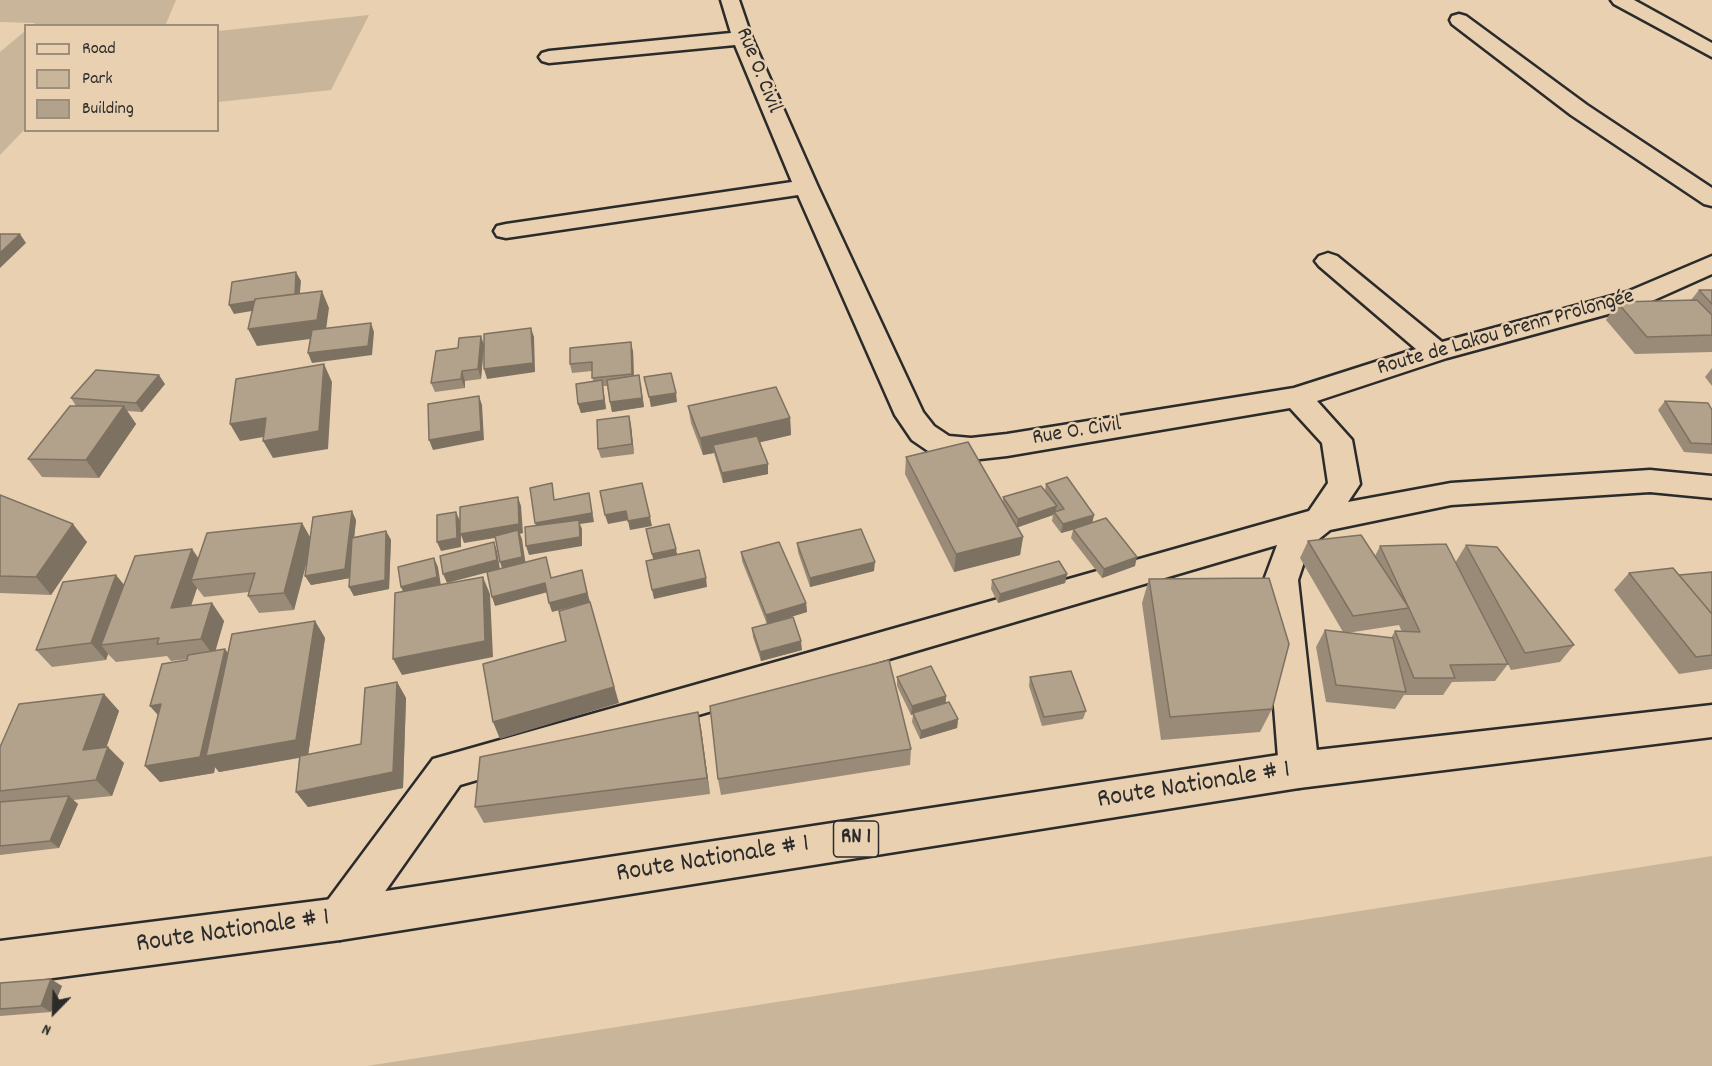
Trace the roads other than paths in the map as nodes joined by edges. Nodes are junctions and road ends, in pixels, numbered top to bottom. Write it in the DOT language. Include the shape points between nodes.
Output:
graph roads {
  1 [pos="730,0"];
  2 [pos="1620,0"];
  3 [pos="1459,20"];
  4 [pos="742,38"];
  5 [pos="1712,51"];
  6 [pos="549,57"];
  7 [pos="806,188"];
  8 [pos="1712,199"];
  9 [pos="506,231"];
  10 [pos="1328,261"];
  11 [pos="1712,264"];
  12 [pos="1437,352"];
  13 [pos="1297,397"];
  14 [pos="1712,487"];
  15 [pos="1320,520"];
  16 [pos="1712,721"];
  17 [pos="1299,770"];
  18 [pos="340,919"];
  19 [pos="0,963"];
  1 -- 4 [label="street, Rue O. Civil"];
  2 -- 5 [label="street"];
  3 -- 8 [label="street" via="1579,110"];
  4 -- 6 [label="street"];
  4 -- 7 [label="street, Rue O. Civil"];
  7 -- 9 [label="street"];
  7 -- 13 [label="street, Rue O. Civil" via="910,415 923,433 942,446 970,449 1006,445"];
  10 -- 12 [label="street"];
  11 -- 12 [label="street, Route de Lakou Brenn Prolongée" via="1636,298"];
  12 -- 13 [label="street, Route de Lakou Brenn Prolongée"];
  13 -- 15 [label="street" via="1337,440 1344,484"];
  14 -- 15 [label="street" via="1650,482 1451,494"];
  15 -- 17 [label="street" via="1295,540 1281,580"];
  15 -- 18 [label="street" via="447,771"];
  16 -- 17 [label="street, Route Nationale # 1 / RN 1"];
  17 -- 18 [label="street, Route Nationale # 1 / RN 1"];
  18 -- 19 [label="street, Route Nationale # 1 / RN 1"];
}
